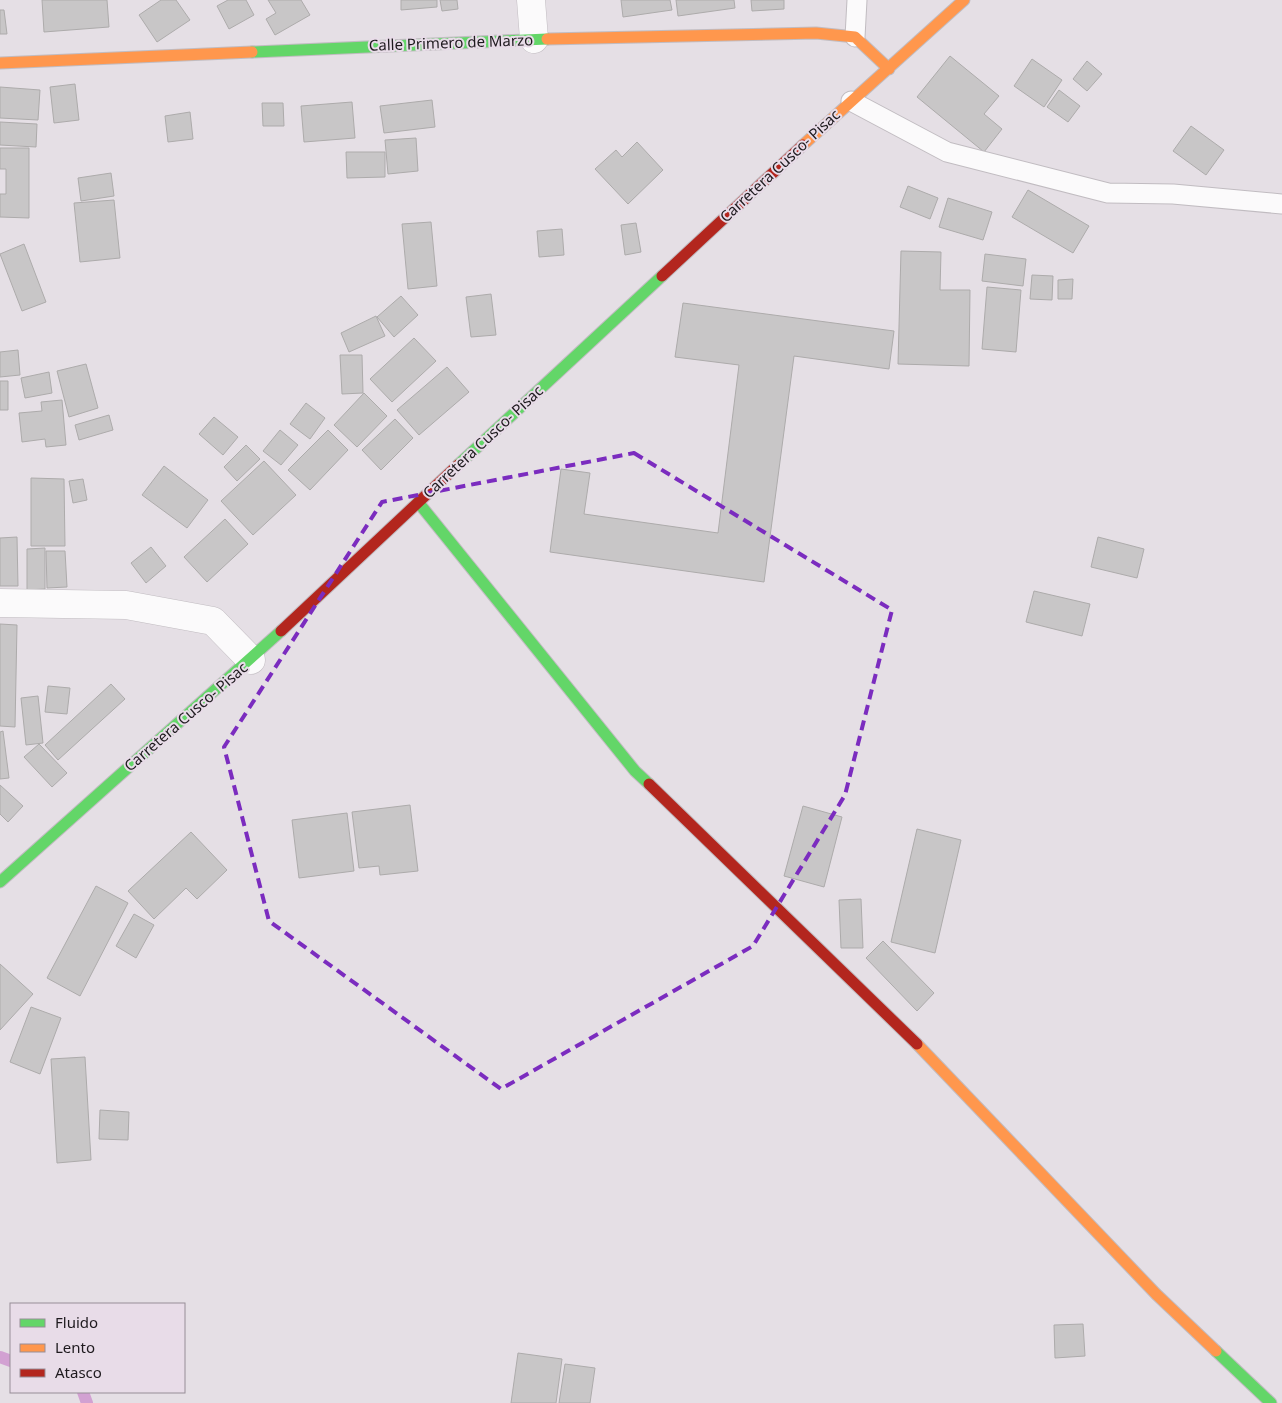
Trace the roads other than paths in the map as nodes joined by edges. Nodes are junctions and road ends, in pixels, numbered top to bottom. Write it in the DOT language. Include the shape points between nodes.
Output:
graph roads {
  1 [pos="531,0"];
  2 [pos="857,0"];
  3 [pos="964,0"];
  4 [pos="855,37"];
  5 [pos="534,39"];
  6 [pos="0,63"];
  7 [pos="889,69"];
  8 [pos="851,101"];
  9 [pos="1282,204"];
  10 [pos="418,502"];
  11 [pos="0,603"];
  12 [pos="251,660"];
  13 [pos="0,882"];
  14 [pos="1271,1403"];
  1 -- 5 [label="street"];
  2 -- 4 [label="lane"];
  3 -- 7 [label="main road, Carretera Cusco- Pisac"];
  4 -- 5 [label="main road, Calle Primero de Marzo" via="816,33"];
  4 -- 7 [label="main road"];
  5 -- 6 [label="main road, Calle Primero de Marzo"];
  7 -- 8 [label="main road, Carretera Cusco- Pisac"];
  8 -- 9 [label="lane" via="947,152 1108,193 1173,194"];
  8 -- 10 [label="main road, Carretera Cusco- Pisac"];
  10 -- 12 [label="main road, Carretera Cusco- Pisac"];
  10 -- 14 [label="main road" via="634,771 904,1030 1156,1294"];
  11 -- 12 [label="street" via="126,605 213,621"];
  12 -- 13 [label="main road, Carretera Cusco- Pisac"];
}
